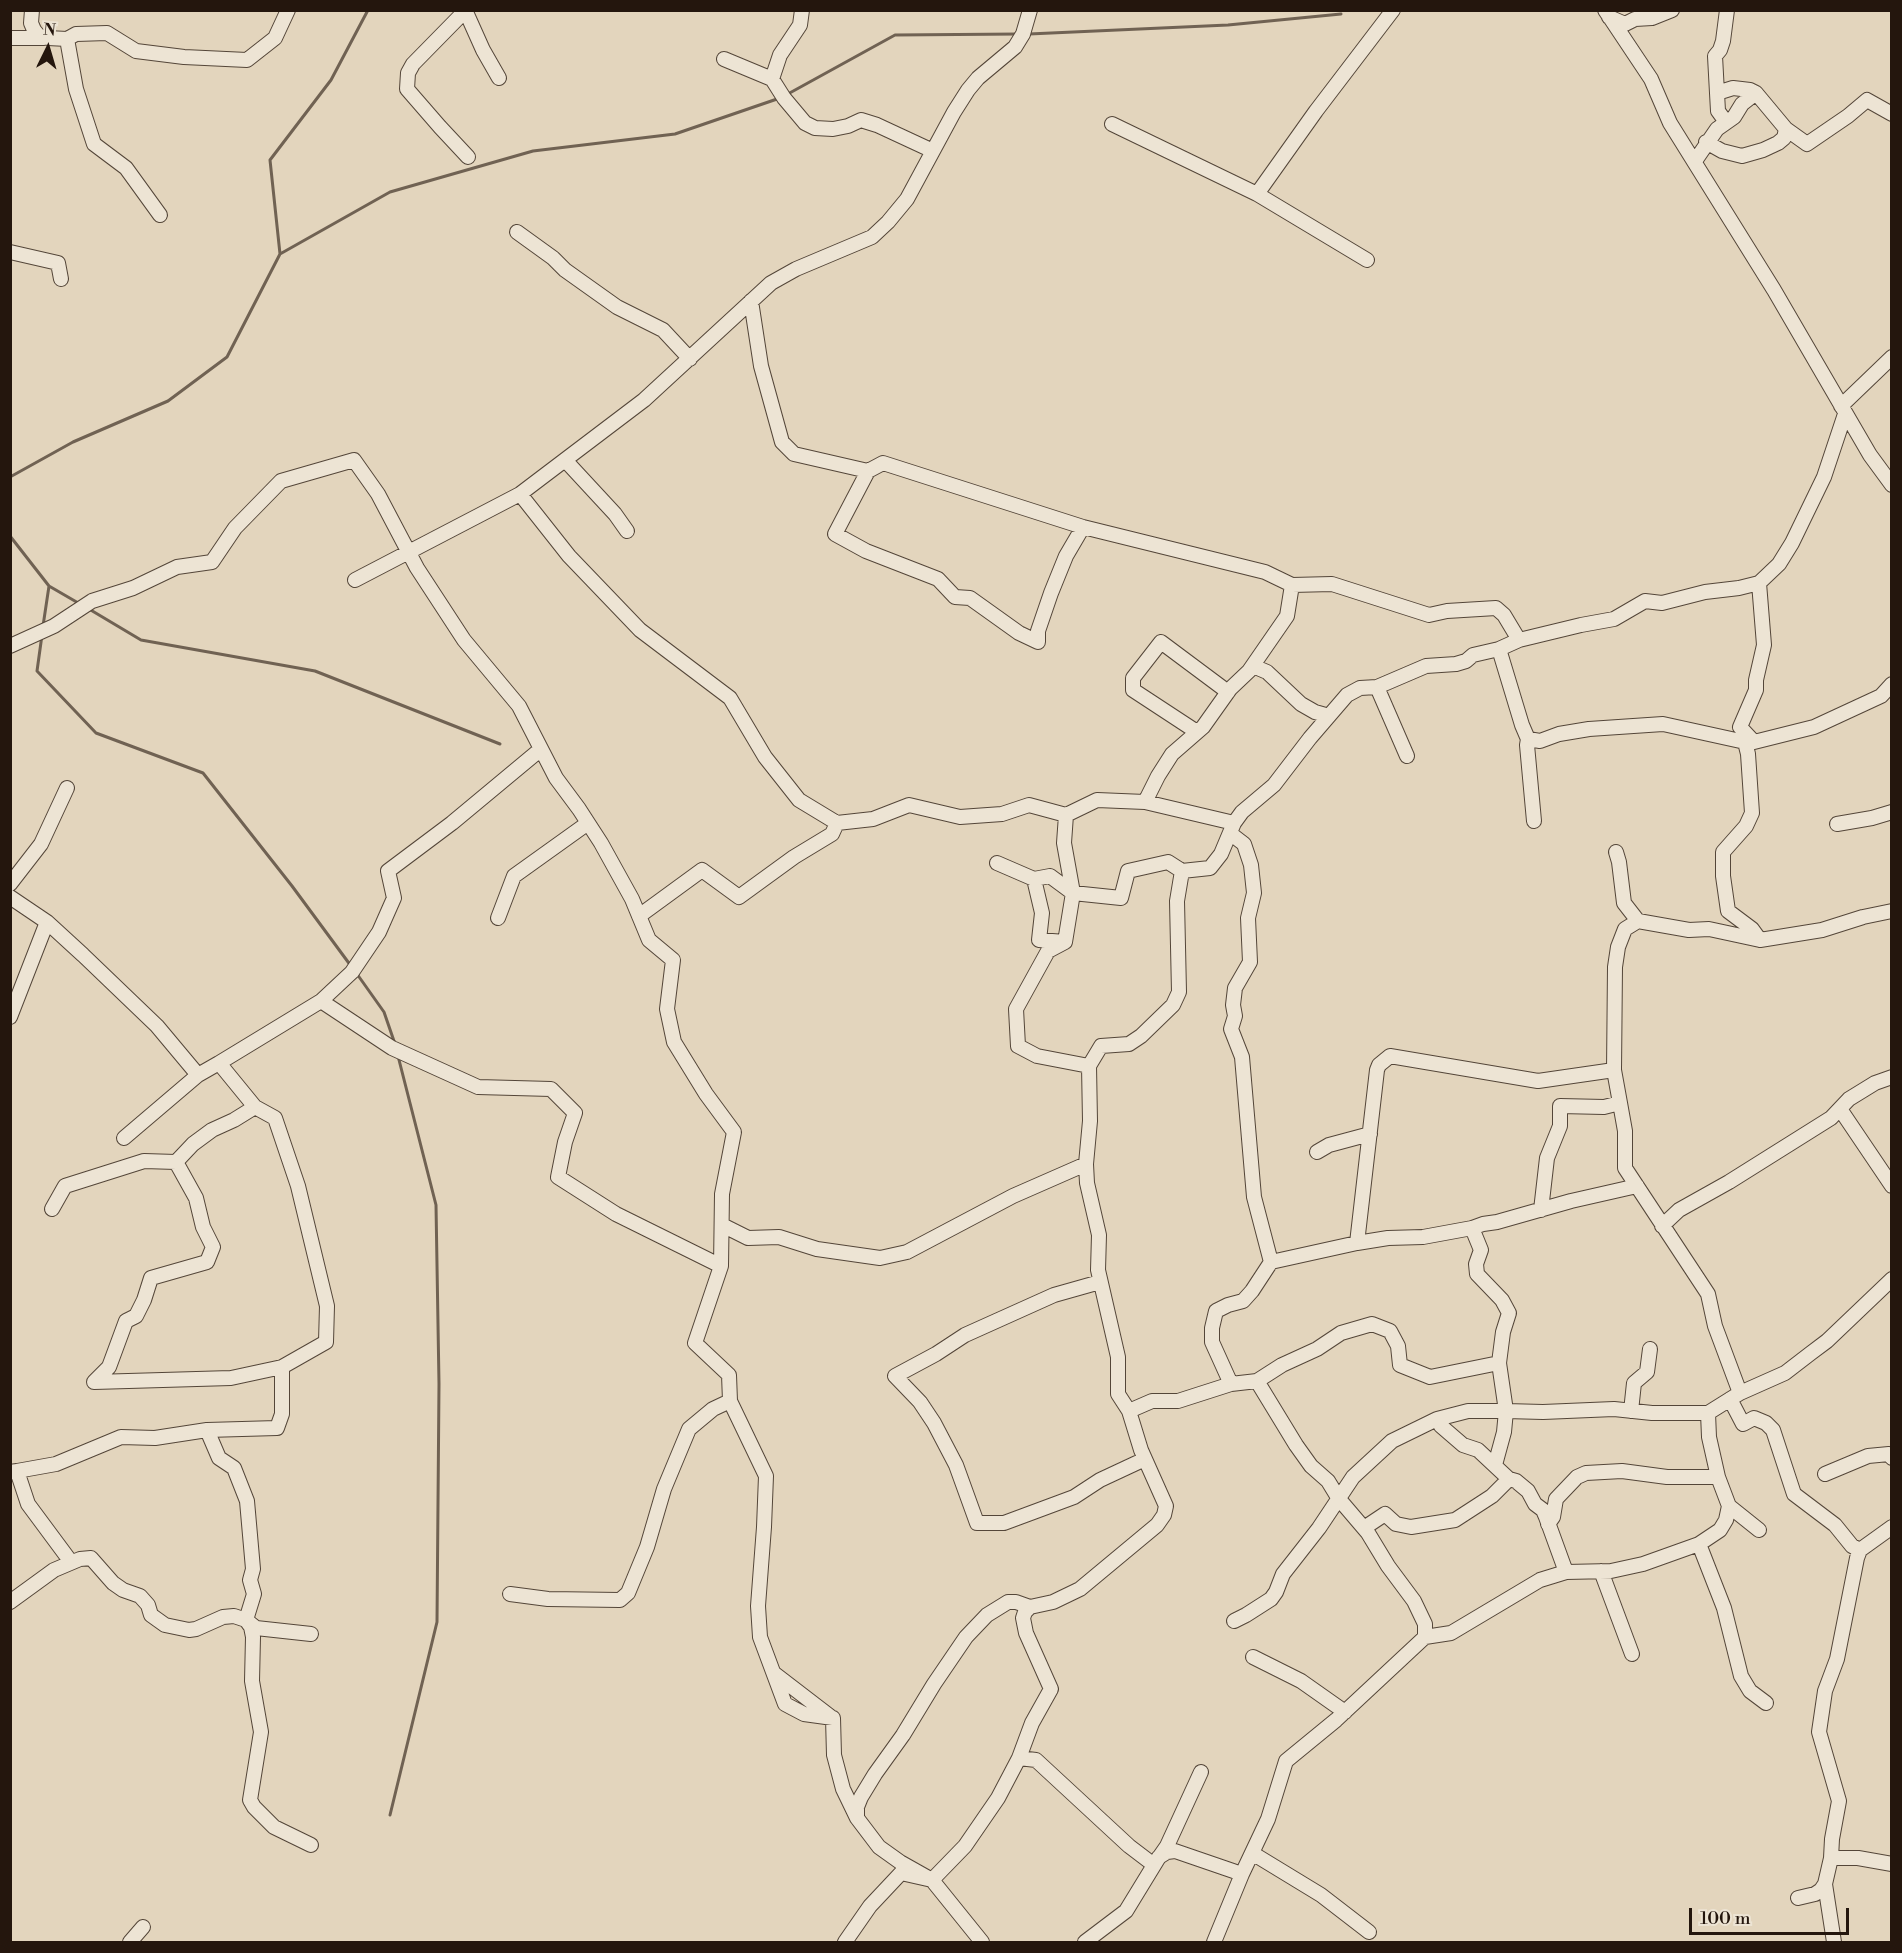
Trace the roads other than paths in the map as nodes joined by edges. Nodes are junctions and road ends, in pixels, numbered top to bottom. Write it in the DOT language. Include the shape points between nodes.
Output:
graph roads {
  1 [pos="32,10"];
  2 [pos="288,10"];
  3 [pos="802,10"];
  4 [pos="1030,10"];
  5 [pos="1393,10"];
  6 [pos="1672,10"];
  7 [pos="1727,10"];
  8 [pos="466,11"];
  9 [pos="1607,14"];
  10 [pos="10,38"];
  11 [pos="48,38"];
  12 [pos="67,39"];
  13 [pos="723,59"];
  14 [pos="499,78"];
  15 [pos="772,79"];
  16 [pos="1718,93"];
  17 [pos="1756,93"];
  18 [pos="1892,114"];
  19 [pos="1726,122"];
  20 [pos="1112,124"];
  21 [pos="1786,129"];
  22 [pos="1706,142"];
  23 [pos="933,151"];
  24 [pos="468,157"];
  25 [pos="1695,161"];
  26 [pos="1257,194"];
  27 [pos="160,215"];
  28 [pos="517,232"];
  29 [pos="10,252"];
  30 [pos="1367,260"];
  31 [pos="61,279"];
  32 [pos="751,301"];
  33 [pos="1892,357"];
  34 [pos="690,359"];
  35 [pos="1843,410"];
  36 [pos="565,460"];
  37 [pos="867,471"];
  38 [pos="1892,485"];
  39 [pos="520,494"];
  40 [pos="1083,527"];
  41 [pos="627,531"];
  42 [pos="410,552"];
  43 [pos="355,580"];
  44 [pos="1759,583"];
  45 [pos="1292,585"];
  46 [pos="1519,640"];
  47 [pos="10,646"];
  48 [pos="1499,650"];
  49 [pos="1253,666"];
  50 [pos="1892,684"];
  51 [pos="1377,687"];
  52 [pos="1228,692"];
  53 [pos="1329,716"];
  54 [pos="1197,732"];
  55 [pos="1528,739"];
  56 [pos="1749,742"];
  57 [pos="540,749"];
  58 [pos="1407,756"];
  59 [pos="67,788"];
  60 [pos="1145,802"];
  61 [pos="1892,812"];
  62 [pos="1066,815"];
  63 [pos="1534,821"];
  64 [pos="588,823"];
  65 [pos="837,823"];
  66 [pos="1837,824"];
  67 [pos="1233,829"];
  68 [pos="1616,852"];
  69 [pos="997,863"];
  70 [pos="1182,871"];
  71 [pos="1034,879"];
  72 [pos="10,884"];
  73 [pos="1074,893"];
  74 [pos="10,897"];
  75 [pos="1892,911"];
  76 [pos="639,916"];
  77 [pos="498,918"];
  78 [pos="1638,921"];
  79 [pos="47,922"];
  80 [pos="1760,940"];
  81 [pos="1065,942"];
  82 [pos="321,1001"];
  83 [pos="10,1017"];
  84 [pos="219,1063"];
  85 [pos="1089,1066"];
  86 [pos="1614,1070"];
  87 [pos="198,1075"];
  88 [pos="1892,1077"];
  89 [pos="1620,1103"];
  90 [pos="255,1107"];
  91 [pos="1840,1109"];
  92 [pos="1370,1134"];
  93 [pos="124,1138"];
  94 [pos="1317,1152"];
  95 [pos="176,1162"];
  96 [pos="1086,1164"];
  97 [pos="1637,1186"];
  98 [pos="1892,1186"];
  99 [pos="52,1209"];
  100 [pos="1541,1210"];
  101 [pos="722,1225"];
  102 [pos="1662,1226"];
  103 [pos="1472,1228"];
  104 [pos="1357,1243"];
  105 [pos="1271,1263"];
  106 [pos="721,1266"];
  107 [pos="1892,1279"];
  108 [pos="1100,1282"];
  109 [pos="1650,1349"];
  110 [pos="1499,1363"];
  111 [pos="282,1366"];
  112 [pos="1257,1382"];
  113 [pos="1231,1384"];
  114 [pos="1735,1396"];
  115 [pos="730,1401"];
  116 [pos="1129,1411"];
  117 [pos="1506,1411"];
  118 [pos="1630,1411"];
  119 [pos="1708,1413"];
  120 [pos="1437,1419"];
  121 [pos="207,1430"];
  122 [pos="1892,1458"];
  123 [pos="1145,1459"];
  124 [pos="1495,1465"];
  125 [pos="14,1471"];
  126 [pos="1825,1474"];
  127 [pos="1718,1478"];
  128 [pos="1509,1479"];
  129 [pos="1339,1498"];
  130 [pos="1729,1506"];
  131 [pos="1548,1524"];
  132 [pos="1892,1527"];
  133 [pos="1364,1528"];
  134 [pos="1759,1530"];
  135 [pos="1699,1544"];
  136 [pos="1860,1550"];
  137 [pos="71,1562"];
  138 [pos="1601,1571"];
  139 [pos="1566,1572"];
  140 [pos="510,1594"];
  141 [pos="10,1602"];
  142 [pos="1030,1607"];
  143 [pos="246,1620"];
  144 [pos="1234,1621"];
  145 [pos="311,1634"];
  146 [pos="1425,1637"];
  147 [pos="1632,1654"];
  148 [pos="1253,1657"];
  149 [pos="1766,1703"];
  150 [pos="1345,1712"];
  151 [pos="1019,1758"];
  152 [pos="1201,1772"];
  153 [pos="857,1818"];
  154 [pos="311,1845"];
  155 [pos="1252,1853"];
  156 [pos="1831,1858"];
  157 [pos="1157,1861"];
  158 [pos="1892,1864"];
  159 [pos="1242,1874"];
  160 [pos="932,1880"];
  161 [pos="1825,1884"];
  162 [pos="1798,1898"];
  163 [pos="143,1927"];
  164 [pos="1368,1932"];
  165 [pos="130,1942"];
  166 [pos="845,1942"];
  167 [pos="982,1942"];
  168 [pos="1085,1942"];
  169 [pos="1214,1942"];
  170 [pos="1834,1942"];
  1 -- 11 [label="street" via="34,30"];
  2 -- 12 [label="street" via="275,38 247,60 136,51 107,33 76,34"];
  3 -- 15 [label="street" via="800,25 780,55"];
  4 -- 23 [label="street" via="1015,47 978,78"];
  5 -- 26 [label="street"];
  6 -- 9 [label="street" via="1625,24"];
  7 -- 16 [label="street" via="1723,41 1715,56"];
  8 -- 14 [label="street"];
  8 -- 24 [label="street" via="413,64 407,89"];
  9 -- 25 [label="street" via="1651,79 1670,123"];
  10 -- 11 [label="street"];
  11 -- 12 [label="street"];
  12 -- 27 [label="street" via="76,89 94,144 126,168"];
  13 -- 15 [label="street"];
  15 -- 23 [label="street" via="805,123 815,128 833,129 861,120"];
  16 -- 17 [label="street" via="1733,88"];
  16 -- 19 [label="street" via="1718,111"];
  17 -- 19 [label="street"];
  17 -- 21 [label="street"];
  18 -- 21 [label="street" via="1867,100 1807,144"];
  19 -- 22 [label="street"];
  20 -- 26 [label="street"];
  21 -- 22 [label="street" via="1778,143 1742,156"];
  22 -- 25 [label="street"];
  23 -- 32 [label="street" via="907,199 872,237 796,269 771,283"];
  25 -- 35 [label="street"];
  26 -- 30 [label="street"];
  28 -- 34 [label="street" via="617,307 663,330"];
  29 -- 31 [label="street" via="58,263"];
  32 -- 34 [label="street"];
  32 -- 37 [label="street" via="761,366 782,442 794,454"];
  33 -- 35 [label="street"];
  34 -- 36 [label="street"];
  35 -- 38 [label="street"];
  35 -- 44 [label="street" via="1824,477 1792,543 1779,564"];
  36 -- 39 [label="street"];
  36 -- 41 [label="street"];
  37 -- 40 [label="street" via="883,464"];
  37 -- 40 [label="street" via="835,534 866,551 938,579 955,597 970,597 1038,642 1051,593"];
  39 -- 42 [label="street"];
  39 -- 65 [label="street" via="569,556 640,630 730,698 765,757 799,800"];
  40 -- 45 [label="street" via="1265,572"];
  42 -- 43 [label="street"];
  42 -- 47 [label="street" via="354,460 281,481 235,528 212,562 177,567 133,588 92,601 54,626"];
  42 -- 57 [label="street" via="464,640 519,706"];
  44 -- 46 [label="street" via="1662,603 1646,601 1614,620"];
  44 -- 56 [label="street" via="1764,645 1756,690 1740,727"];
  45 -- 46 [label="street" via="1332,584 1429,615 1496,608"];
  45 -- 49 [label="street" via="1287,616"];
  46 -- 48 [label="street"];
  48 -- 51 [label="street" via="1473,655 1456,664 1426,666"];
  48 -- 55 [label="street"];
  49 -- 52 [label="street"];
  49 -- 53 [label="street" via="1267,672 1301,704"];
  50 -- 56 [label="street" via="1881,696 1824,723"];
  51 -- 53 [label="street" via="1360,688 1347,695"];
  51 -- 58 [label="street"];
  52 -- 54 [label="street"];
  52 -- 54 [label="street" via="1161,642 1133,678 1133,690"];
  53 -- 67 [label="street" via="1274,785 1242,812"];
  54 -- 60 [label="street" via="1172,754"];
  55 -- 56 [label="street" via="1540,741 1589,729 1663,724"];
  55 -- 63 [label="street"];
  56 -- 80 [label="street" via="1752,813 1723,852 1723,876 1728,911"];
  57 -- 64 [label="street"];
  57 -- 82 [label="street" via="388,871 394,898 379,932 353,969"];
  59 -- 72 [label="street" via="41,843"];
  60 -- 62 [label="street" via="1097,800"];
  60 -- 67 [label="street"];
  61 -- 66 [label="street"];
  62 -- 65 [label="street" via="1029,805 1002,814 960,817 909,805 873,819"];
  62 -- 73 [label="street" via="1064,843"];
  64 -- 76 [label="street"];
  64 -- 77 [label="street" via="514,876"];
  65 -- 76 [label="street" via="832,834 739,897 702,870"];
  67 -- 70 [label="street" via="1210,868"];
  67 -- 105 [label="street" via="1244,844 1251,865 1254,893 1248,918 1250,962 1235,988 1231,1029 1242,1057 1254,1197"];
  68 -- 78 [label="street" via="1624,903"];
  69 -- 71 [label="street"];
  70 -- 73 [label="street" via="1168,862 1128,871 1121,898"];
  70 -- 85 [label="street" via="1177,901 1177,999 1129,1044 1101,1046"];
  71 -- 73 [label="street" via="1050,876"];
  71 -- 81 [label="street" via="1042,914 1039,940"];
  73 -- 81 [label="street"];
  74 -- 79 [label="street"];
  75 -- 80 [label="street" via="1822,930"];
  76 -- 101 [label="street" via="650,940 673,960 667,1010 674,1042 734,1132 722,1194"];
  78 -- 80 [label="street"];
  78 -- 86 [label="street" via="1625,929 1618,947"];
  79 -- 83 [label="street"];
  79 -- 87 [label="street" via="157,1026"];
  81 -- 85 [label="street" via="1048,951 1016,1009 1018,1046 1037,1056"];
  82 -- 84 [label="street"];
  82 -- 106 [label="street" via="397,1050 478,1087 551,1089 575,1113 558,1177 616,1214"];
  84 -- 87 [label="street"];
  84 -- 90 [label="street"];
  85 -- 96 [label="street"];
  86 -- 89 [label="street"];
  86 -- 92 [label="street" via="1538,1081 1390,1056 1377,1071"];
  87 -- 93 [label="street"];
  88 -- 91 [label="street" via="1848,1099"];
  89 -- 97 [label="street" via="1625,1168"];
  89 -- 100 [label="street" via="1604,1107 1560,1106 1560,1126 1547,1158"];
  90 -- 95 [label="street" via="212,1130"];
  90 -- 111 [label="street" via="275,1118 298,1186 327,1306 326,1342"];
  91 -- 98 [label="street"];
  91 -- 102 [label="street" via="1757,1166 1679,1210"];
  92 -- 94 [label="street" via="1329,1144"];
  92 -- 104 [label="street"];
  95 -- 99 [label="street" via="144,1161 65,1186"];
  95 -- 111 [label="street" via="196,1198 213,1247 207,1262 151,1278 136,1316 126,1321 109,1367 94,1383 231,1378"];
  96 -- 101 [label="street" via="1013,1196 907,1252 880,1258 817,1249 779,1237 748,1238"];
  96 -- 108 [label="street" via="1099,1235"];
  97 -- 100 [label="street"];
  97 -- 102 [label="street"];
  100 -- 103 [label="street"];
  101 -- 106 [label="street"];
  102 -- 114 [label="street" via="1708,1294"];
  103 -- 104 [label="street"];
  103 -- 110 [label="street" via="1481,1250 1477,1274 1509,1313"];
  104 -- 105 [label="street"];
  105 -- 113 [label="street" via="1243,1301 1216,1311 1212,1342"];
  106 -- 115 [label="street" via="695,1343 729,1375"];
  107 -- 114 [label="street" via="1819,1347 1785,1372"];
  108 -- 116 [label="street" via="1118,1357 1118,1394"];
  108 -- 123 [label="street" via="1054,1295 965,1335 895,1376 934,1423 956,1465 978,1523 1004,1523 1074,1497"];
  109 -- 118 [label="street" via="1647,1372 1634,1383"];
  110 -- 112 [label="street" via="1430,1377 1400,1365 1398,1346 1390,1331 1372,1324 1341,1333"];
  110 -- 117 [label="street"];
  111 -- 121 [label="street" via="282,1414 277,1428"];
  112 -- 113 [label="street"];
  112 -- 129 [label="street" via="1296,1445"];
  113 -- 116 [label="street" via="1178,1401 1152,1401"];
  114 -- 119 [label="street"];
  114 -- 136 [label="street" via="1743,1424 1754,1418 1773,1430 1794,1494"];
  115 -- 140 [label="street" via="689,1429 628,1593 620,1600"];
  115 -- 153 [label="street" via="766,1476 758,1606 760,1637 785,1704 804,1714 833,1718 834,1755 843,1789"];
  116 -- 123 [label="street"];
  117 -- 118 [label="street"];
  117 -- 120 [label="street" via="1468,1411"];
  117 -- 124 [label="street"];
  118 -- 119 [label="street"];
  119 -- 127 [label="street"];
  120 -- 124 [label="street" via="1463,1445 1478,1450"];
  120 -- 129 [label="street" via="1392,1441 1353,1477"];
  121 -- 125 [label="street" via="155,1438 121,1437 56,1464"];
  121 -- 143 [label="street" via="219,1458 234,1468 247,1502 254,1594"];
  122 -- 126 [label="street" via="1889,1454 1868,1456"];
  123 -- 142 [label="street" via="1166,1506 1157,1525 1080,1589 1053,1602"];
  124 -- 128 [label="street"];
  125 -- 137 [label="street" via="28,1504"];
  127 -- 130 [label="street"];
  127 -- 131 [label="street" via="1622,1471 1586,1473 1556,1499"];
  128 -- 131 [label="street" via="1528,1491"];
  128 -- 133 [label="street" via="1455,1520 1411,1527 1396,1524 1385,1514"];
  129 -- 133 [label="street"];
  129 -- 144 [label="street" via="1283,1575 1271,1599"];
  130 -- 134 [label="street"];
  130 -- 135 [label="street" via="1720,1530"];
  131 -- 139 [label="street"];
  132 -- 136 [label="street"];
  133 -- 146 [label="street" via="1414,1601 1425,1624"];
  135 -- 138 [label="street" via="1643,1564"];
  135 -- 149 [label="street" via="1724,1608 1741,1676 1750,1691"];
  136 -- 156 [label="street" via="1819,1732 1839,1801"];
  137 -- 141 [label="street"];
  137 -- 143 [label="street" via="91,1558 113,1583 140,1596 151,1615 165,1624 189,1630 223,1617"];
  138 -- 139 [label="street"];
  138 -- 147 [label="street"];
  139 -- 146 [label="street" via="1540,1580 1451,1633"];
  142 -- 151 [label="street" via="1023,1618 1026,1633 1051,1689"];
  142 -- 153 [label="street" via="1008,1602 987,1615 966,1637 861,1797"];
  143 -- 145 [label="street" via="256,1628"];
  143 -- 154 [label="street" via="253,1637 252,1681 261,1732 250,1800 274,1827"];
  146 -- 150 [label="street"];
  148 -- 150 [label="street" via="1301,1681"];
  150 -- 155 [label="street" via="1286,1761 1268,1819"];
  151 -- 157 [label="street" via="1036,1760 1129,1846"];
  151 -- 160 [label="street" via="998,1798 965,1846"];
  152 -- 157 [label="street"];
  153 -- 160 [label="street" via="879,1847"];
  155 -- 159 [label="street"];
  155 -- 164 [label="street" via="1321,1895"];
  156 -- 158 [label="street"];
  156 -- 161 [label="street"];
  157 -- 159 [label="street" via="1167,1852 1175,1851"];
  157 -- 168 [label="street" via="1126,1911"];
  159 -- 169 [label="street"];
  160 -- 166 [label="street" via="901,1873 870,1906"];
  160 -- 167 [label="street"];
  161 -- 162 [label="street" via="1815,1894"];
  161 -- 170 [label="street"];
  163 -- 165 [label="street"];
}
